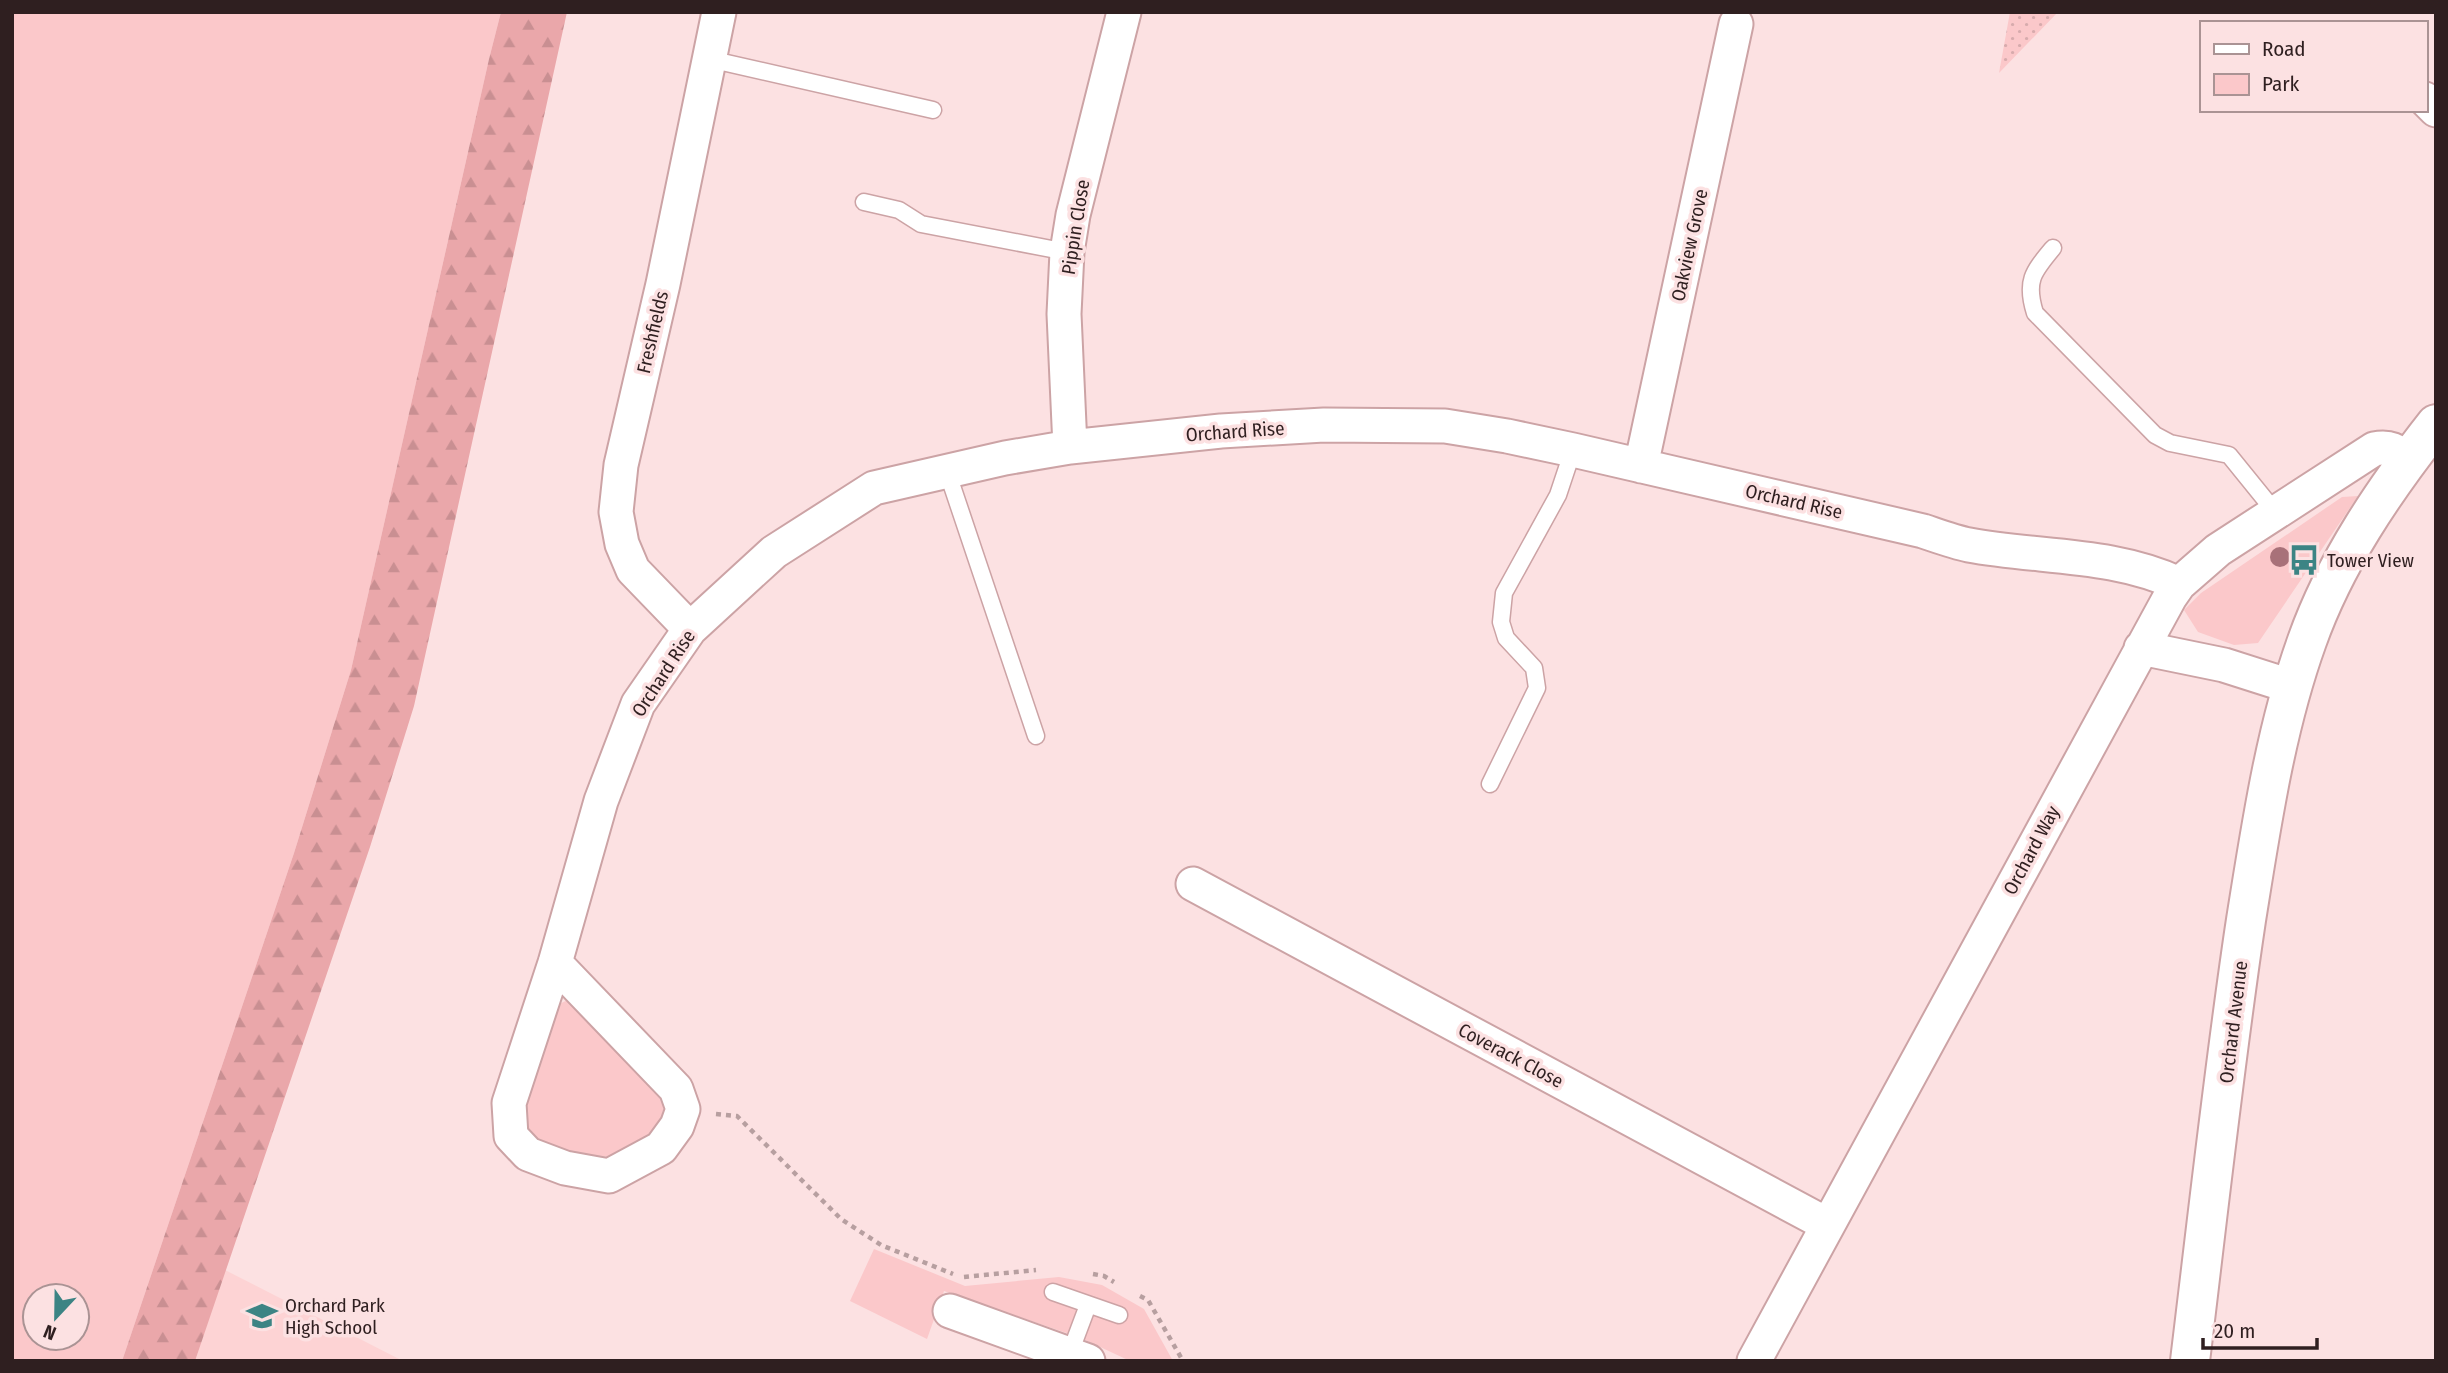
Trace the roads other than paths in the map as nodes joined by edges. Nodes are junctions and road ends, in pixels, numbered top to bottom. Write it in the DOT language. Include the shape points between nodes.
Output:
graph roads {
  1 [pos="719,12"];
  2 [pos="1124,12"];
  3 [pos="1736,24"];
  4 [pos="709,59"];
  5 [pos="933,110"];
  6 [pos="864,202"];
  7 [pos="2053,248"];
  8 [pos="1067,252"];
  9 [pos="2436,424"];
  10 [pos="1070,447"];
  11 [pos="1573,450"];
  12 [pos="2407,460"];
  13 [pos="1641,466"];
  14 [pos="947,471"];
  15 [pos="2276,513"];
  16 [pos="2179,584"];
  17 [pos="690,629"];
  18 [pos="2141,648"];
  19 [pos="2293,687"];
  20 [pos="1036,736"];
  21 [pos="1489,784"];
  22 [pos="1193,884"];
  23 [pos="555,963"];
  24 [pos="1828,1225"];
  25 [pos="1053,1292"];
  26 [pos="1088,1305"];
  27 [pos="950,1311"];
  28 [pos="1119,1315"];
  29 [pos="1079,1357"];
  30 [pos="1754,1361"];
  31 [pos="2190,1361"];
  1 -- 4 [label="street, Freshfields"];
  2 -- 8 [label="street, Pippin Close"];
  3 -- 13 [label="street, Oakview Grove"];
  4 -- 5 [label="lane"];
  4 -- 17 [label="street, Freshfields" via="621,465 617,512 622,544 633,570"];
  6 -- 8 [label="lane" via="899,210 921,224"];
  7 -- 15 [label="lane" via="2031,280 2029,295 2035,313 2155,435 2170,443 2229,455"];
  8 -- 10 [label="street, Pippin Close" via="1064,314"];
  9 -- 12 [label="street, Orchard Avenue"];
  10 -- 11 [label="street, Orchard Rise" via="1221,431 1388,425 1445,426"];
  10 -- 14 [label="street, Orchard Rise"];
  11 -- 13 [label="street, Orchard Rise"];
  11 -- 21 [label="lane" via="1558,495 1504,593 1506,638 1534,668 1537,688"];
  12 -- 15 [label="street, Orchard Way" via="2396,450 2374,449"];
  12 -- 19 [label="street, Orchard Avenue" via="2337,572"];
  13 -- 16 [label="street, Orchard Rise" via="1967,545 2077,556 2159,574"];
  14 -- 17 [label="street, Orchard Rise" via="874,488 774,552"];
  14 -- 20 [label="lane"];
  15 -- 16 [label="street, Orchard Way" via="2218,550"];
  16 -- 18 [label="street, Orchard Way"];
  17 -- 23 [label="street, Orchard Rise" via="638,705 601,801"];
  18 -- 19 [label="street" via="2224,665"];
  18 -- 24 [label="street, Orchard Way"];
  19 -- 31 [label="street, Orchard Avenue" via="2253,874"];
  22 -- 24 [label="street, Coverack Close"];
  23 -- 23 [label="street, Orchard Rise" via="676,1089 683,1110 661,1148 609,1176 565,1168 528,1154 511,1136 509,1103"];
  24 -- 30 [label="street, Orchard Way"];
  25 -- 26 [label="lane"];
  26 -- 28 [label="lane"];
  26 -- 29 [label="lane"];
  27 -- 29 [label="street"];
}
